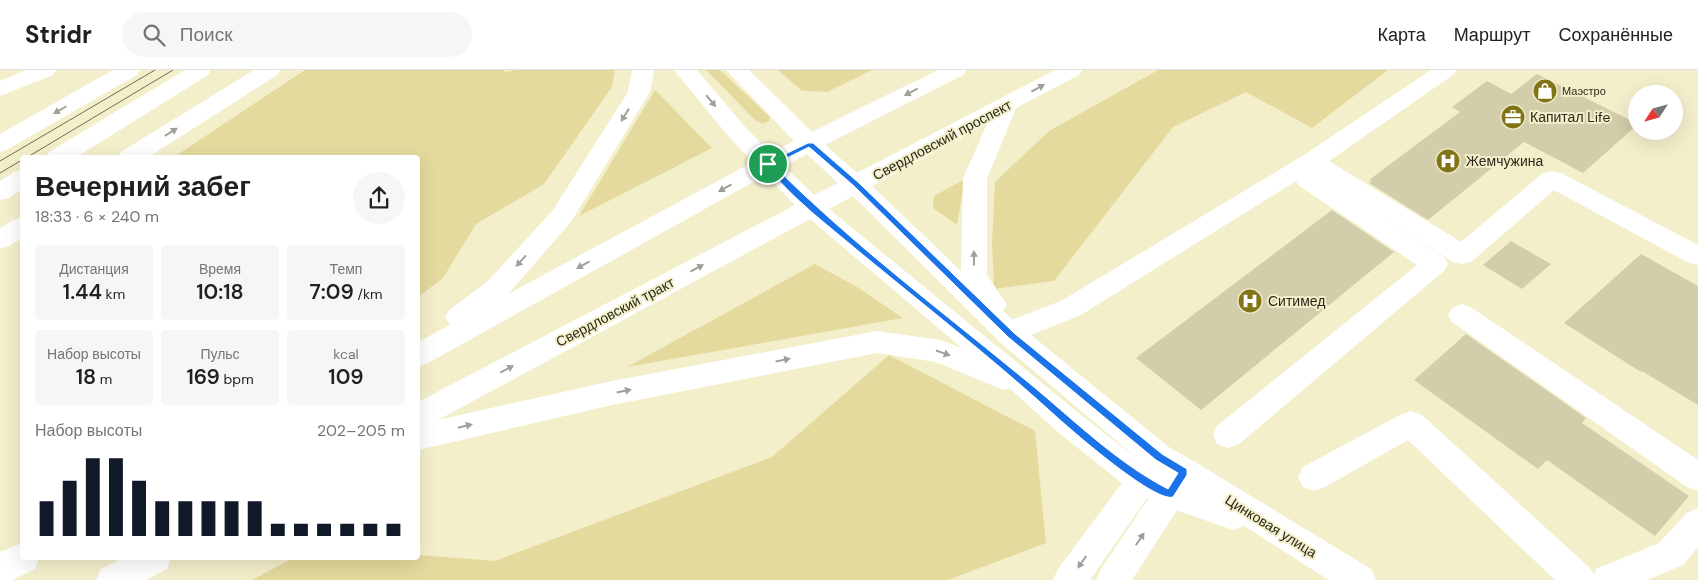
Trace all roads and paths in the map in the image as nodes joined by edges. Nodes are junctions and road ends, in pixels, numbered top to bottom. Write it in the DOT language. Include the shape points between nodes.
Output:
graph roads {
  1 [pos="44,70"];
  2 [pos="129,70"];
  3 [pos="200,70"];
  4 [pos="642,70"];
  5 [pos="685,70"];
  6 [pos="737,70"];
  7 [pos="955,70"];
  8 [pos="1071,70"];
  9 [pos="1445,70"];
  10 [pos="265,73"];
  11 [pos="0,89"];
  12 [pos="1006,106"];
  13 [pos="0,144"];
  14 [pos="810,144"];
  15 [pos="62,155"];
  16 [pos="134,155"];
  17 [pos="768,164"];
  18 [pos="1304,166"];
  19 [pos="20,179"];
  20 [pos="856,185"];
  21 [pos="0,192"];
  22 [pos="812,208"];
  23 [pos="20,227"];
  24 [pos="0,240"];
  25 [pos="1698,256"];
  26 [pos="1462,315"];
  27 [pos="1008,333"];
  28 [pos="420,346"];
  29 [pos="420,354"];
  30 [pos="1033,391"];
  31 [pos="420,415"];
  32 [pos="1228,435"];
  33 [pos="420,437"];
  34 [pos="1163,476"];
  35 [pos="1314,477"];
  36 [pos="1698,477"];
  37 [pos="1698,523"];
  38 [pos="20,559"];
  39 [pos="151,560"];
  40 [pos="0,569"];
  41 [pos="113,580"];
  42 [pos="1070,580"];
  43 [pos="1113,580"];
  44 [pos="1359,580"];
  45 [pos="1579,580"];
  46 [pos="1608,580"];
  1 -- 11 [label="main road"];
  2 -- 13 [label="main road, one-way"];
  3 -- 15 [label="main road"];
  4 -- 28 [label="main road, one-way" via="639,92 562,216 496,289"];
  5 -- 17 [label="main road, one-way"];
  6 -- 14 [label="main road"];
  7 -- 14 [label="main road, one-way"];
  12 -- 8 [label="main road, Свердловский проспект, one-way"];
  9 -- 18 [label="main road"];
  16 -- 10 [label="main road, one-way"];
  12 -- 20 [label="main road, Свердловский проспект"];
  27 -- 12 [label="main road, one-way" via="974,276 975,179"];
  14 -- 17 [label="main road"];
  14 -- 20 [label="main road"];
  17 -- 22 [label="main road"];
  17 -- 29 [label="main road, one-way"];
  18 -- 25 [label="main road" via="1462,255 1552,179"];
  18 -- 27 [label="main road" via="1071,308"];
  18 -- 32 [label="main road" via="1435,264"];
  19 -- 21 [label="main road"];
  20 -- 22 [label="main road, Свердловский проспект"];
  20 -- 27 [label="main road"];
  22 -- 30 [label="main road"];
  31 -- 22 [label="main road, Свердловский тракт, one-way"];
  23 -- 24 [label="main road"];
  26 -- 36 [label="main road"];
  27 -- 34 [label="main road"];
  33 -- 30 [label="main road, one-way" via="612,393 877,342 940,350"];
  30 -- 34 [label="main road" via="1070,424"];
  34 -- 42 [label="main road, one-way"];
  43 -- 34 [label="main road, one-way"];
  34 -- 44 [label="main road, Цинковая улица" via="1275,529"];
  35 -- 45 [label="main road" via="1411,424"];
  37 -- 46 [label="main road" via="1671,554"];
  38 -- 40 [label="main road"];
  39 -- 41 [label="main road"];
}
